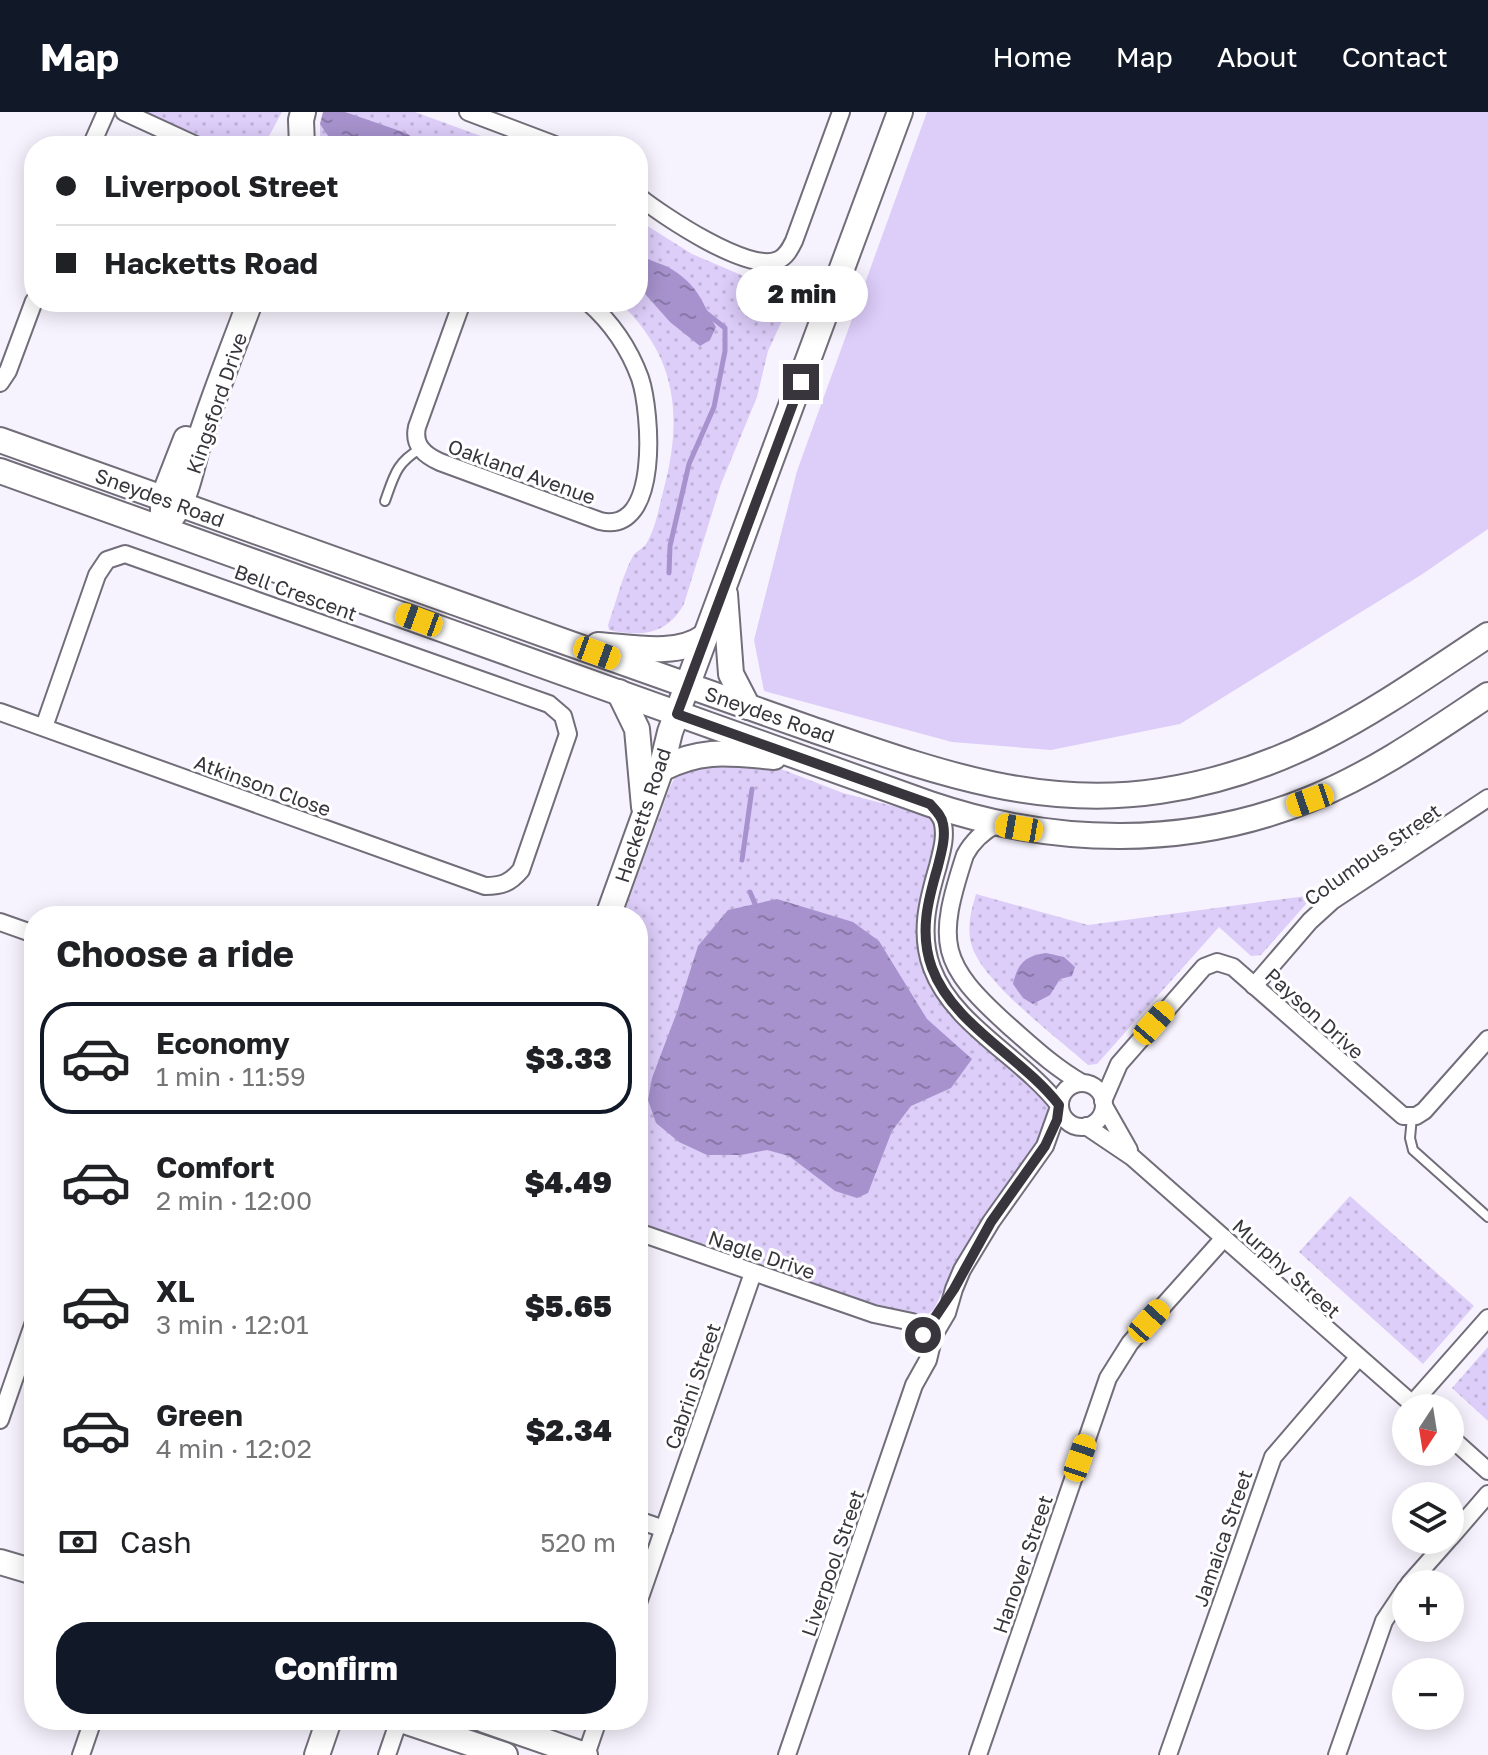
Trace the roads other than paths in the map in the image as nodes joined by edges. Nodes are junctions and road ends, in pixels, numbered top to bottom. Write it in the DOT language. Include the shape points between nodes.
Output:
graph roads {
  1 [pos="106,112"];
  2 [pos="124,112"];
  3 [pos="468,112"];
  4 [pos="841,112"];
  5 [pos="900,112"];
  6 [pos="302,116"];
  7 [pos="95,136"];
  8 [pos="176,136"];
  9 [pos="289,136"];
  10 [pos="532,136"];
  11 [pos="648,203"];
  12 [pos="30,312"];
  13 [pos="233,312"];
  14 [pos="246,312"];
  15 [pos="458,312"];
  16 [pos="598,312"];
  17 [pos="0,383"];
  18 [pos="0,440"];
  19 [pos="420,449"];
  20 [pos="0,471"];
  21 [pos="172,501"];
  22 [pos="385,501"];
  23 [pos="163,529"];
  24 [pos="724,583"];
  25 [pos="1488,635"];
  26 [pos="704,637"];
  27 [pos="568,643"];
  28 [pos="687,686"];
  29 [pos="619,692"];
  30 [pos="1488,695"];
  31 [pos="748,707"];
  32 [pos="0,712"];
  33 [pos="677,714"];
  34 [pos="44,727"];
  35 [pos="812,760"];
  36 [pos="661,769"];
  37 [pos="1488,798"];
  38 [pos="930,804"];
  39 [pos="644,813"];
  40 [pos="997,824"];
  41 [pos="513,879"];
  42 [pos="611,906"];
  43 [pos="0,922"];
  44 [pos="24,930"];
  45 [pos="1254,986"];
  46 [pos="1488,1039"];
  47 [pos="1119,1064"];
  48 [pos="1086,1083"];
  49 [pos="1104,1104"];
  50 [pos="1059,1106"];
  51 [pos="1412,1117"];
  52 [pos="1083,1127"];
  53 [pos="1045,1146"];
  54 [pos="1132,1157"];
  55 [pos="1488,1217"];
  56 [pos="648,1236"];
  57 [pos="1224,1238"];
  58 [pos="753,1273"];
  59 [pos="1488,1318"];
  60 [pos="928,1333"];
  61 [pos="1358,1358"];
  62 [pos="24,1367"];
  63 [pos="1400,1394"];
  64 [pos="1424,1394"];
  65 [pos="0,1420"];
  66 [pos="1464,1450"];
  67 [pos="1488,1471"];
  68 [pos="1488,1494"];
  69 [pos="1464,1522"];
  70 [pos="648,1523"];
  71 [pos="664,1529"];
  72 [pos="1436,1554"];
  73 [pos="3,1560"];
  74 [pos="24,1568"];
  75 [pos="1422,1570"];
  76 [pos="648,1575"];
  77 [pos="1392,1609"];
  78 [pos="90,1730"];
  79 [pos="326,1730"];
  80 [pos="396,1730"];
  81 [pos="430,1730"];
  82 [pos="513,1730"];
  83 [pos="594,1730"];
  84 [pos="81,1755"];
  85 [pos="317,1755"];
  86 [pos="387,1755"];
  87 [pos="505,1755"];
  88 [pos="585,1755"];
  89 [pos="787,1755"];
  90 [pos="978,1755"];
  91 [pos="1168,1755"];
  92 [pos="1337,1755"];
  1 -- 7 [label="street"];
  2 -- 8 [label="street"];
  3 -- 10 [label="street"];
  4 -- 11 [label="street" via="794,241 776,262 714,245"];
  5 -- 24 [label="main road"];
  6 -- 9 [label="main road"];
  12 -- 17 [label="street"];
  13 -- 21 [label="main road, Kingsford Drive"];
  14 -- 21 [label="main road, Kingsford Drive"];
  15 -- 19 [label="street, Oakland Avenue" via="417,427"];
  16 -- 19 [label="street, Oakland Avenue" via="640,379 649,424 640,494 629,516 614,523 600,521 440,462"];
  18 -- 21 [label="main road, Sneydes Road"];
  19 -- 22 [label="lane, Oakland Avenue" via="403,459"];
  20 -- 23 [label="main road, Sneydes Road"];
  21 -- 23 [label="main road"];
  21 -- 27 [label="main road, Sneydes Road"];
  23 -- 29 [label="main road, Sneydes Road"];
  24 -- 26 [label="main road"];
  24 -- 31 [label="main road" via="731,674"];
  25 -- 31 [label="main road, Sneydes Road" via="1310,746 1225,778 1159,791 1098,795 977,783"];
  26 -- 27 [label="main road" via="673,648"];
  26 -- 28 [label="main road"];
  27 -- 28 [label="main road, Sneydes Road"];
  28 -- 31 [label="main road, Sneydes Road"];
  28 -- 33 [label="main road, Hacketts Road"];
  29 -- 33 [label="main road, Sneydes Road"];
  29 -- 39 [label="main road" via="637,729"];
  30 -- 40 [label="main road, Sneydes Road" via="1397,755 1342,785 1270,814 1191,831 1110,837"];
  32 -- 34 [label="street, Atkinson Close"];
  33 -- 35 [label="main road, Sneydes Road"];
  33 -- 36 [label="main road, Hacketts Road"];
  34 -- 41 [label="street, Atkinson Close" via="485,886"];
  34 -- 41 [label="street, Bell Crescent" via="99,571 119,555 140,558 555,707 566,722 566,740 521,870"];
  35 -- 36 [label="main road" via="700,753"];
  35 -- 38 [label="main road, Sneydes Road"];
  36 -- 39 [label="main road, Hacketts Road"];
  37 -- 45 [label="street, Columbus Street" via="1332,901"];
  38 -- 40 [label="main road, Sneydes Road"];
  38 -- 50 [label="street" via="941,818 944,839 925,919 933,971 958,1010 1039,1081"];
  39 -- 42 [label="main road, Hacketts Road"];
  40 -- 48 [label="street" via="965,855 948,915 952,958 977,998 1059,1070"];
  43 -- 44 [label="street"];
  45 -- 47 [label="street, Payson Drive" via="1228,963 1208,965"];
  45 -- 51 [label="street, Payson Drive" via="1394,1109"];
  46 -- 51 [label="street" via="1424,1111"];
  47 -- 48 [label="street, Payson Drive"];
  47 -- 49 [label="street, Payson Drive"];
  48 -- 49 [label="street" via="1097,1089"];
  48 -- 50 [label="street" via="1066,1089"];
  49 -- 52 [label="street" via="1096,1121"];
  49 -- 54 [label="street, Murphy Street"];
  50 -- 52 [label="street" via="1068,1122"];
  50 -- 53 [label="street, Liverpool Street"];
  51 -- 55 [label="lane" via="1413,1150"];
  52 -- 53 [label="street, Liverpool Street" via="1068,1130"];
  52 -- 54 [label="street, Murphy Street"];
  53 -- 60 [label="street, Liverpool Street" via="991,1222 954,1289 947,1313"];
  54 -- 57 [label="street, Murphy Street"];
  56 -- 58 [label="street, Nagle Drive"];
  57 -- 61 [label="street, Murphy Street"];
  57 -- 90 [label="street, Hanover Street" via="1130,1343 1108,1378"];
  58 -- 60 [label="street, Nagle Drive" via="895,1317"];
  58 -- 71 [label="street, Cabrini Street"];
  59 -- 64 [label="street"];
  60 -- 89 [label="street, Liverpool Street" via="928,1360 914,1385"];
  61 -- 63 [label="street, Murphy Street"];
  61 -- 91 [label="street, Jamaica Street" via="1273,1457"];
  62 -- 65 [label="street"];
  66 -- 67 [label="street"];
  68 -- 69 [label="street"];
  70 -- 71 [label="street"];
  71 -- 76 [label="street, Cabrini Street"];
  72 -- 75 [label="street"];
  73 -- 74 [label="main road"];
  77 -- 92 [label="street"];
  78 -- 84 [label="street"];
  79 -- 85 [label="main road"];
  80 -- 86 [label="street"];
  81 -- 87 [label="main road"];
  82 -- 88 [label="main road"];
  83 -- 88 [label="street"];
}
